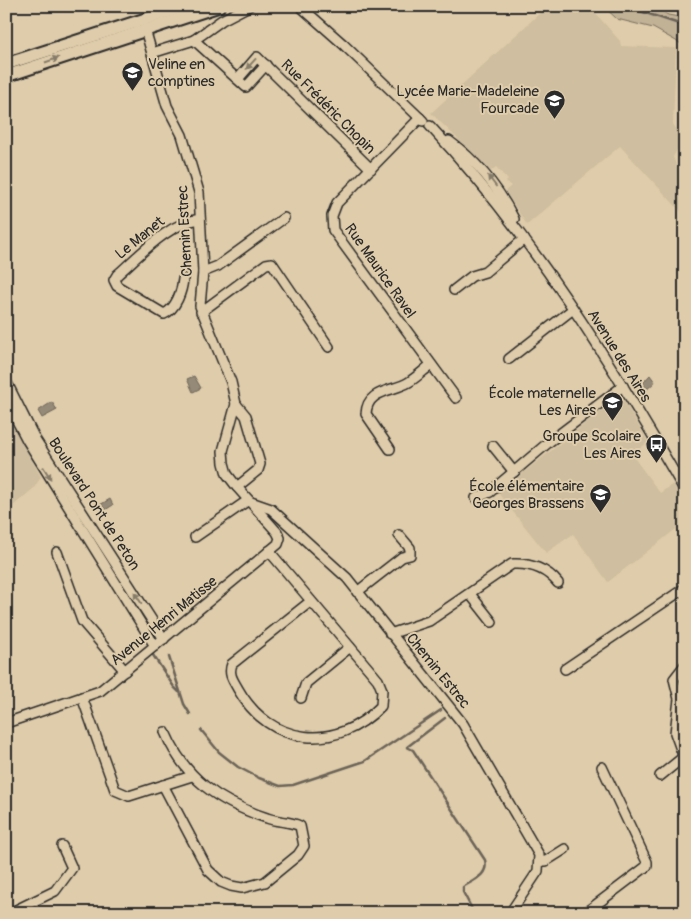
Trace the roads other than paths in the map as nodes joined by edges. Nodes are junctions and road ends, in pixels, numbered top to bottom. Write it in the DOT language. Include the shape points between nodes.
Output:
graph roads {
  1 [pos="186,6"];
  2 [pos="219,6"];
  3 [pos="250,6"];
  4 [pos="300,6"];
  5 [pos="145,29"];
  6 [pos="196,42"];
  7 [pos="152,53"];
  8 [pos="6,64"];
  9 [pos="6,76"];
  10 [pos="420,118"];
  11 [pos="371,169"];
  12 [pos="284,218"];
  13 [pos="200,219"];
  14 [pos="524,239"];
  15 [pos="203,272"];
  16 [pos="183,279"];
  17 [pos="454,290"];
  18 [pos="573,309"];
  19 [pos="201,312"];
  20 [pos="329,347"];
  21 [pos="509,359"];
  22 [pos="431,365"];
  23 [pos="6,381"];
  24 [pos="623,386"];
  25 [pos="456,398"];
  26 [pos="6,400"];
  27 [pos="236,404"];
  28 [pos="493,446"];
  29 [pos="390,449"];
  30 [pos="514,472"];
  31 [pos="237,487"];
  32 [pos="685,491"];
  33 [pos="476,498"];
  34 [pos="248,501"];
  35 [pos="400,535"];
  36 [pos="196,537"];
  37 [pos="269,551"];
  38 [pos="57,552"];
  39 [pos="558,583"];
  40 [pos="685,588"];
  41 [pos="357,592"];
  42 [pos="470,594"];
  43 [pos="311,601"];
  44 [pos="492,622"];
  45 [pos="390,634"];
  46 [pos="164,638"];
  47 [pos="155,646"];
  48 [pos="350,647"];
  49 [pos="685,665"];
  50 [pos="565,668"];
  51 [pos="125,671"];
  52 [pos="82,697"];
  53 [pos="301,698"];
  54 [pos="6,723"];
  55 [pos="165,732"];
  56 [pos="602,768"];
  57 [pos="192,776"];
  58 [pos="660,776"];
  59 [pos="163,785"];
  60 [pos="62,846"];
  61 [pos="565,849"];
  62 [pos="540,861"];
  63 [pos="10,913"];
  64 [pos="510,913"];
  65 [pos="585,913"];
  1 -- 8 [label="main road"];
  2 -- 5 [label="main road"];
  3 -- 6 [label="street" via="222,20"];
  4 -- 10 [label="street, Avenue des Aires"];
  5 -- 7 [label="street, Chemin Estrec"];
  9 -- 5 [label="main road, one-way"];
  6 -- 7 [label="street"];
  6 -- 11 [label="street, Rue Frédéric Chopin" via="238,79 257,57"];
  7 -- 13 [label="street, Chemin Estrec" via="167,106 191,160 199,192"];
  10 -- 11 [label="street, Rue Maurice Ravel"];
  10 -- 14 [label="street, Avenue des Aires" via="470,169"];
  11 -- 22 [label="street, Rue Maurice Ravel" via="337,203 332,216 333,230"];
  12 -- 15 [label="street" via="218,266"];
  13 -- 15 [label="street, Chemin Estrec"];
  13 -- 16 [label="street, Le Manet" via="175,227 114,280 116,286 164,314 170,312 182,290"];
  14 -- 17 [label="street" via="485,272 472,276"];
  14 -- 18 [label="street, Avenue des Aires"];
  15 -- 19 [label="street, Chemin Estrec"];
  18 -- 21 [label="street"];
  18 -- 24 [label="street, Avenue des Aires"];
  19 -- 20 [label="street" via="266,264 272,263"];
  19 -- 27 [label="street, Chemin Estrec" via="231,382"];
  22 -- 25 [label="street, Rue Maurice Ravel"];
  22 -- 29 [label="street" via="408,383 381,392 369,401 366,414"];
  46 -- 23 [label="street, Boulevard Pont de Peton, one-way" via="36,439"];
  24 -- 30 [label="street"];
  24 -- 32 [label="street, Avenue des Aires"];
  26 -- 47 [label="street, Boulevard Pont de Peton, one-way" via="27,440"];
  27 -- 31 [label="street, Chemin Estrec" via="223,451 227,474"];
  27 -- 31 [label="street, Chemin Estrec" via="246,416 260,464 258,470"];
  28 -- 30 [label="street"];
  30 -- 33 [label="street" via="490,492"];
  31 -- 34 [label="street, Chemin Estrec"];
  34 -- 36 [label="street"];
  34 -- 37 [label="street, Avenue Henri Matisse" via="280,538"];
  34 -- 41 [label="street, Chemin Estrec" via="271,509 347,578"];
  35 -- 41 [label="street" via="410,548 410,555 402,557"];
  37 -- 43 [label="street"];
  37 -- 46 [label="street, Avenue Henri Matisse"];
  38 -- 51 [label="street" via="82,621"];
  39 -- 42 [label="street" via="549,572 512,564"];
  40 -- 50 [label="street"];
  41 -- 45 [label="street, Chemin Estrec"];
  42 -- 44 [label="street"];
  42 -- 45 [label="street" via="429,621"];
  43 -- 48 [label="street"];
  43 -- 48 [label="street" via="232,664 231,677 244,699 272,725 295,735 324,736 353,729 381,706 383,699 378,680"];
  45 -- 62 [label="street, Chemin Estrec" via="463,724"];
  46 -- 47 [label="street, Avenue Henri Matisse"];
  47 -- 51 [label="street, Avenue Henri Matisse"];
  48 -- 53 [label="street" via="306,683"];
  49 -- 58 [label="street" via="674,679 679,699 675,733 683,755"];
  51 -- 52 [label="street, Avenue Henri Matisse" via="100,691"];
  52 -- 54 [label="street, Avenue Henri Matisse"];
  52 -- 59 [label="street" via="115,790 129,796"];
  55 -- 57 [label="street"];
  56 -- 65 [label="street" via="647,866"];
  57 -- 59 [label="street"];
  57 -- 59 [label="street" via="247,812 300,826 304,846 301,851 274,875 254,886 242,888 221,882 208,870"];
  60 -- 63 [label="street" via="72,868 58,889"];
  61 -- 62 [label="street" via="546,861"];
  62 -- 64 [label="street" via="532,882"];
}
